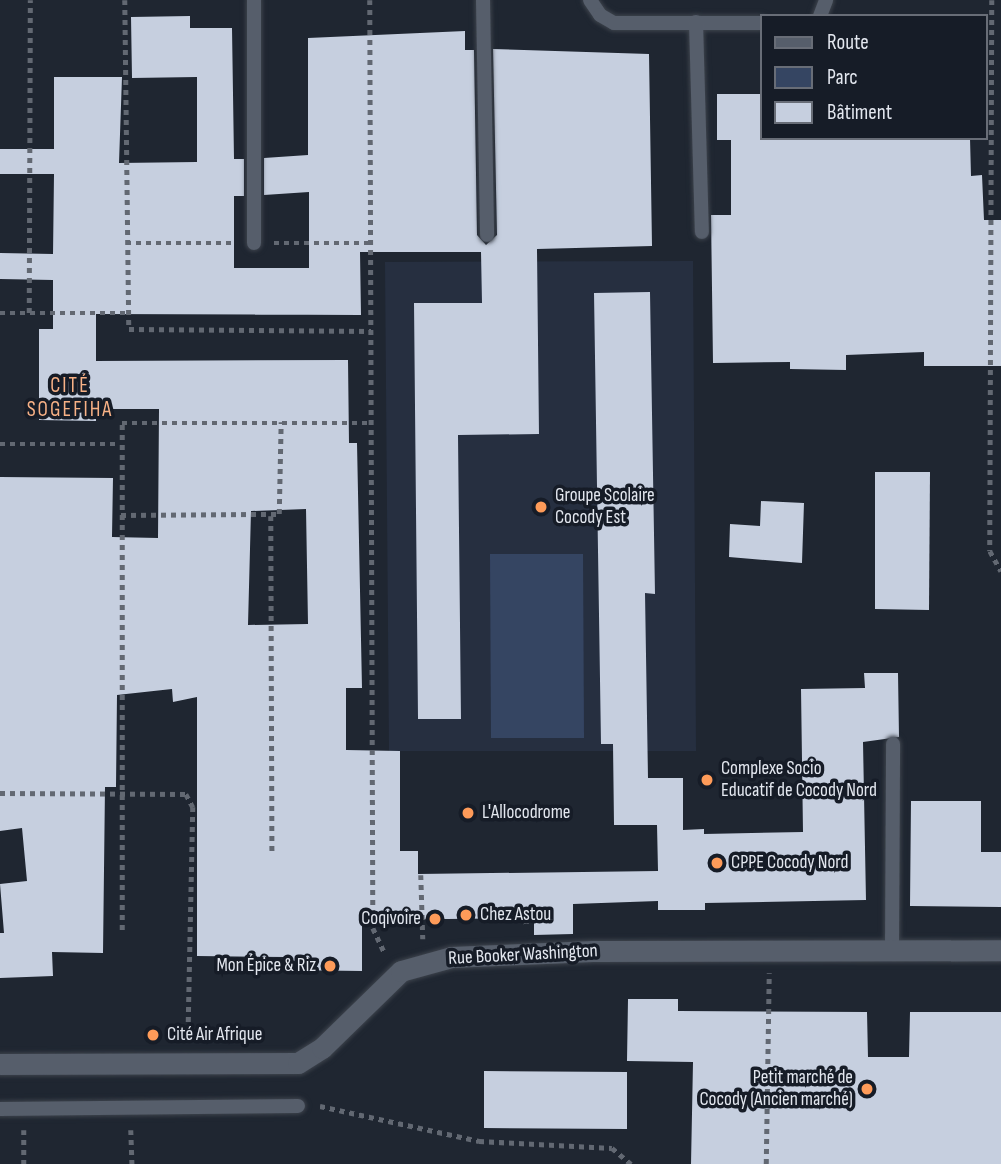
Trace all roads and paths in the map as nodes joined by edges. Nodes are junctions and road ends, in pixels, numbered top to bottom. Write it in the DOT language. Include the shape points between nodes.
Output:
graph roads {
  1 [pos="30,0"];
  2 [pos="125,0"];
  3 [pos="254,0"];
  4 [pos="370,0"];
  5 [pos="483,0"];
  6 [pos="590,0"];
  7 [pos="992,0"];
  8 [pos="696,22"];
  9 [pos="760,23"];
  10 [pos="702,232"];
  11 [pos="487,236"];
  12 [pos="254,243"];
  13 [pos="0,313"];
  14 [pos="29,313"];
  15 [pos="126,313"];
  16 [pos="371,331"];
  17 [pos="281,422"];
  18 [pos="372,423"];
  19 [pos="0,444"];
  20 [pos="120,444"];
  21 [pos="121,515"];
  22 [pos="271,516"];
  23 [pos="1001,571"];
  24 [pos="893,744"];
  25 [pos="0,793"];
  26 [pos="121,794"];
  27 [pos="272,853"];
  28 [pos="421,875"];
  29 [pos="122,930"];
  30 [pos="1001,950"];
  31 [pos="769,951"];
  32 [pos="892,951"];
  33 [pos="426,961"];
  34 [pos="401,971"];
  35 [pos="0,1064"];
  36 [pos="188,1065"];
  37 [pos="298,1106"];
  38 [pos="0,1109"];
  39 [pos="131,1109"];
  40 [pos="24,1110"];
  41 [pos="24,1164"];
  42 [pos="132,1164"];
  43 [pos="631,1164"];
  44 [pos="766,1164"];
  1 -- 14 [label="path"];
  2 -- 15 [label="path"];
  3 -- 12 [label="lane"];
  4 -- 16 [label="path"];
  5 -- 11 [label="lane"];
  6 -- 8 [label="lane" via="600,15 614,23"];
  7 -- 23 [label="path" via="990,551"];
  8 -- 9 [label="lane"];
  8 -- 10 [label="lane"];
  13 -- 14 [label="path"];
  14 -- 15 [label="path"];
  15 -- 16 [label="path" via="126,324 133,331"];
  16 -- 18 [label="path"];
  17 -- 18 [label="path"];
  17 -- 20 [label="path" via="129,421 120,429"];
  17 -- 22 [label="path" via="281,507 279,514"];
  18 -- 34 [label="path" via="373,928 378,944"];
  19 -- 20 [label="path"];
  20 -- 21 [label="path"];
  21 -- 22 [label="path"];
  21 -- 26 [label="path"];
  22 -- 27 [label="path"];
  24 -- 32 [label="lane"];
  25 -- 26 [label="path"];
  26 -- 29 [label="path"];
  26 -- 36 [label="path" via="176,791 186,794 193,807"];
  28 -- 33 [label="path"];
  30 -- 32 [label="street, Rue Booker Washington"];
  31 -- 32 [label="street, Rue Booker Washington"];
  31 -- 33 [label="street, Rue Booker Washington" via="593,951"];
  31 -- 44 [label="path"];
  33 -- 34 [label="street, Rue Booker Washington"];
  34 -- 36 [label="street, Rue Booker Washington" via="322,1048 298,1063"];
  35 -- 36 [label="street, Rue Booker Washington"];
  37 -- 39 [label="lane"];
  37 -- 43 [label="path" via="334,1106 479,1141 612,1148"];
  38 -- 40 [label="lane"];
  39 -- 40 [label="lane"];
  39 -- 42 [label="path"];
  40 -- 41 [label="path"];
}
